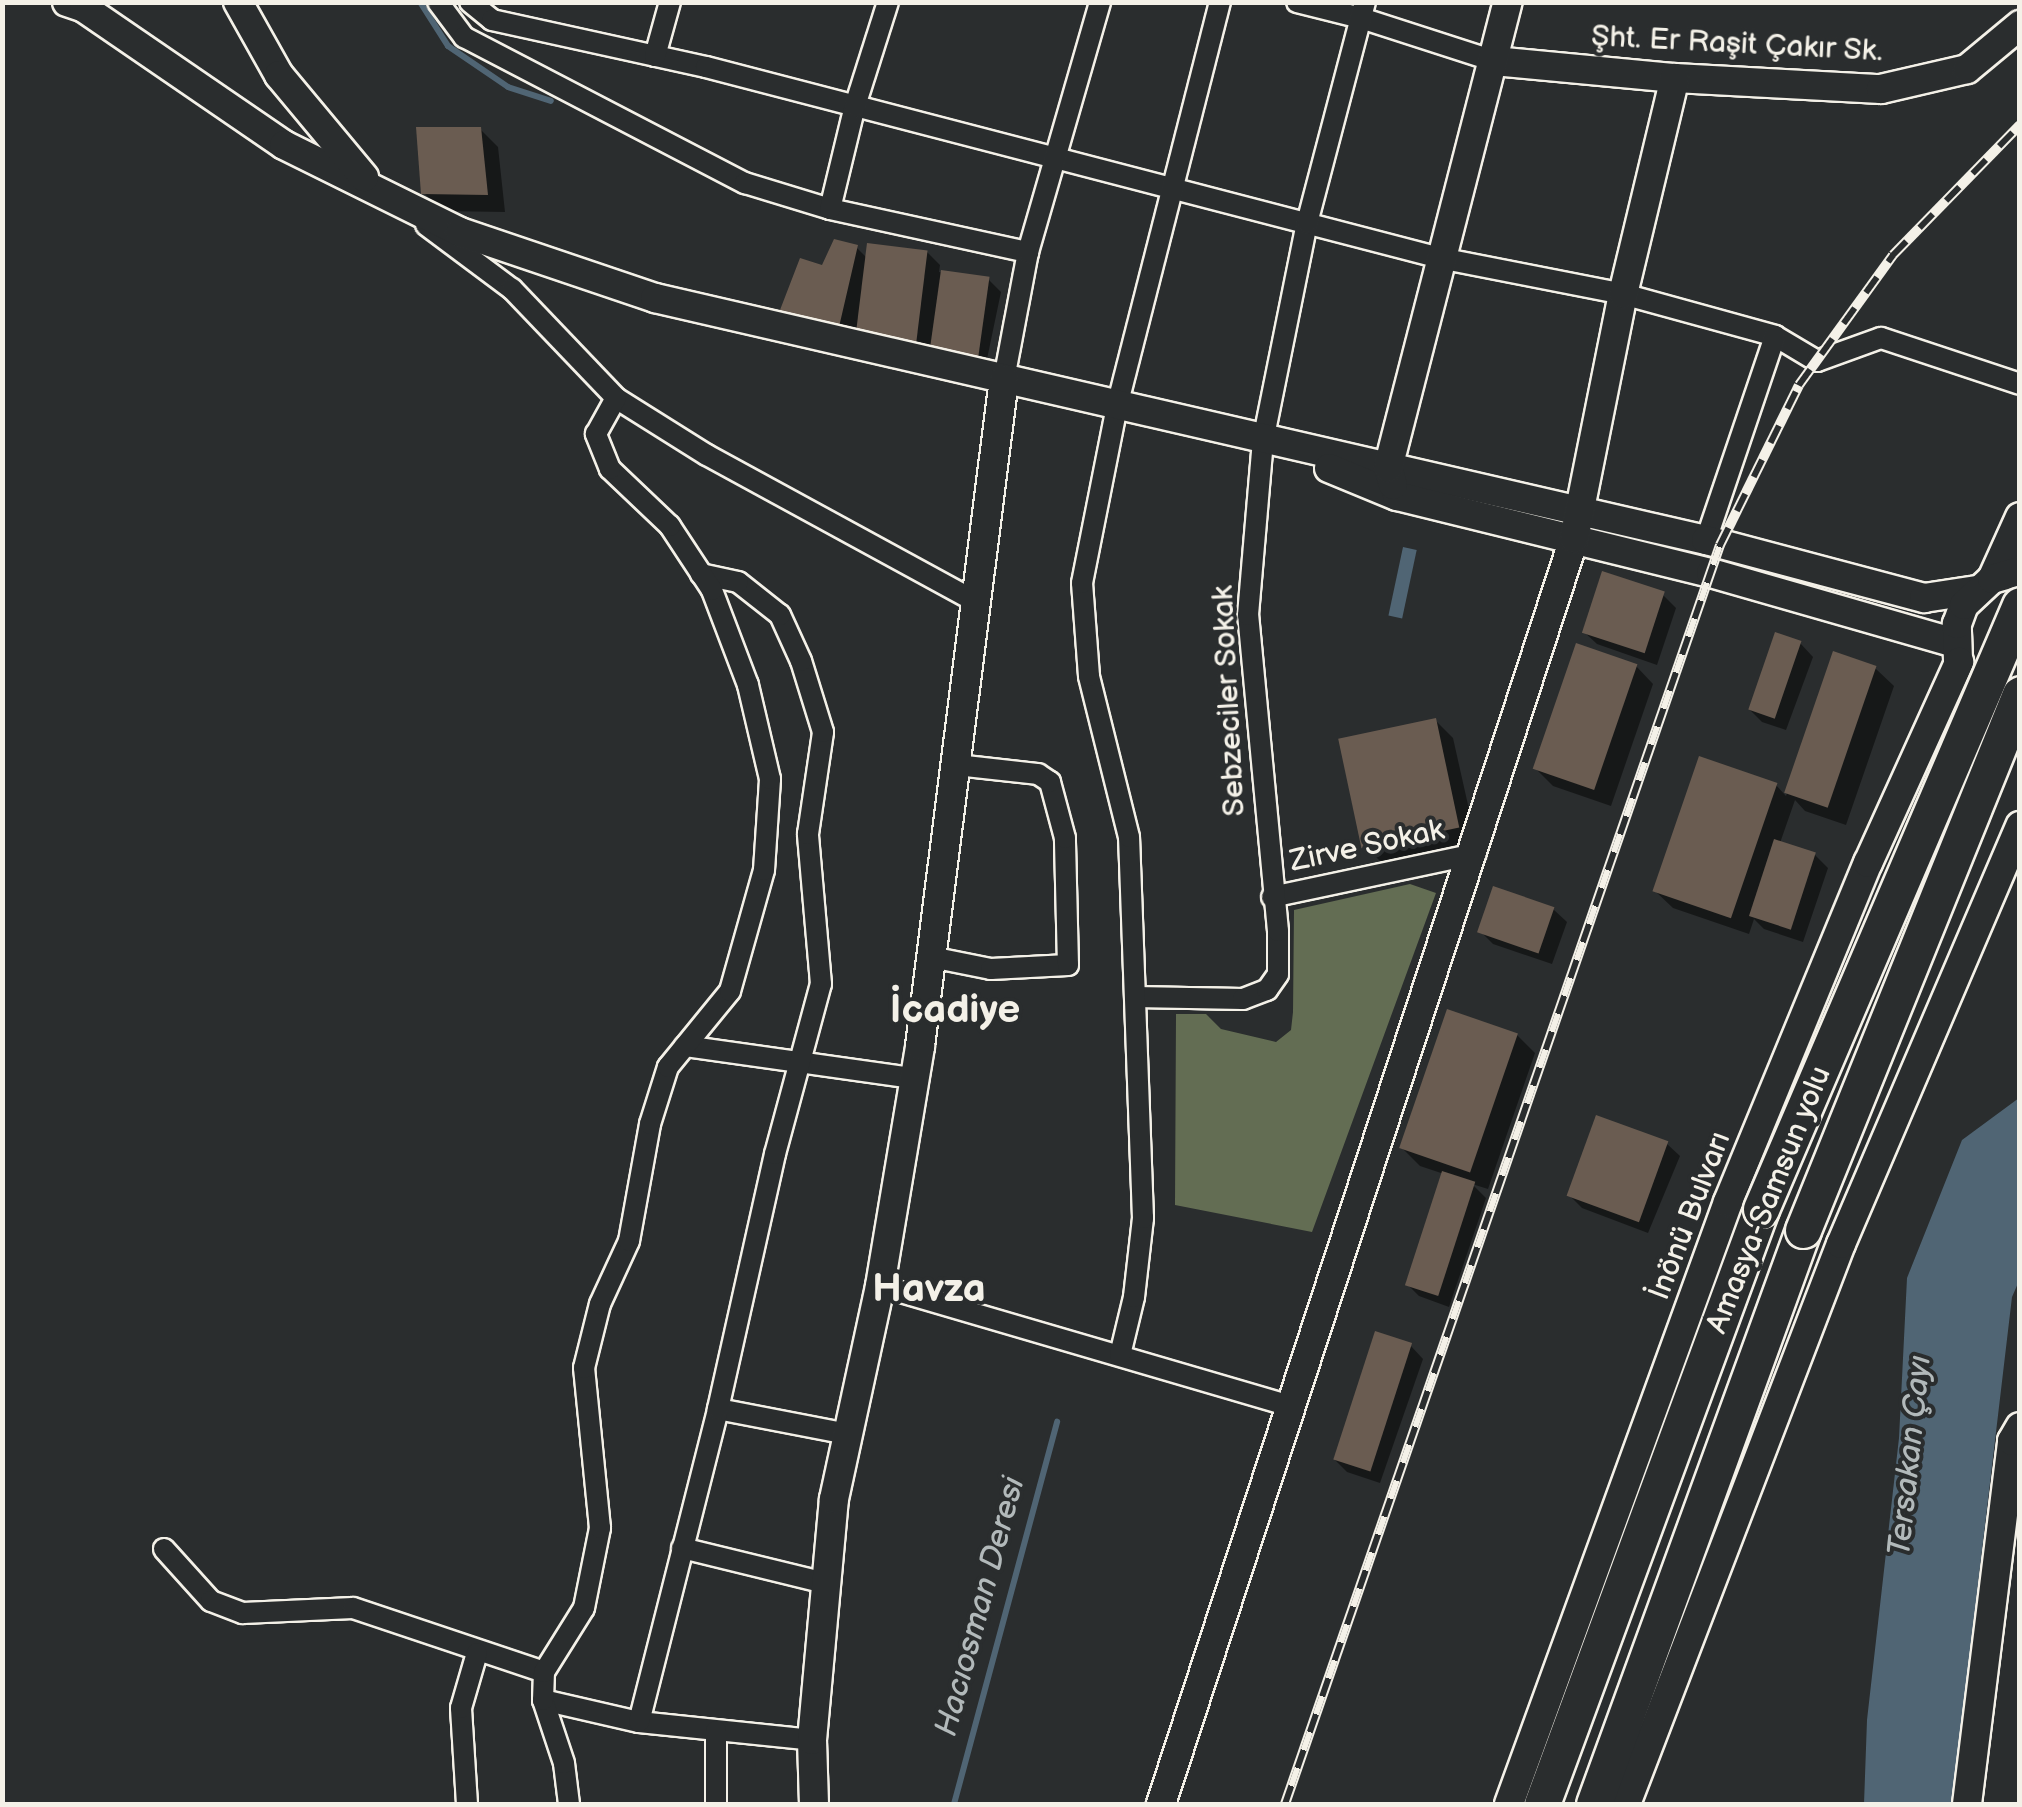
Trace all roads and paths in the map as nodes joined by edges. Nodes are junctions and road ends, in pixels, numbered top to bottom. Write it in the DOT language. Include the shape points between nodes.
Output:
graph roads {
  1 [pos="67,2"];
  2 [pos="238,2"];
  3 [pos="438,2"];
  4 [pos="470,2"];
  5 [pos="670,2"];
  6 [pos="888,2"];
  7 [pos="1100,2"];
  8 [pos="1220,2"];
  9 [pos="1297,2"];
  10 [pos="1508,2"];
  11 [pos="1364,10"];
  12 [pos="2020,26"];
  13 [pos="656,56"];
  14 [pos="1494,62"];
  15 [pos="1674,78"];
  16 [pos="855,106"];
  17 [pos="1053,157"];
  18 [pos="372,186"];
  19 [pos="1174,188"];
  20 [pos="830,210"];
  21 [pos="1307,223"];
  22 [pos="1028,252"];
  23 [pos="1440,258"];
  24 [pos="1623,294"];
  25 [pos="1775,336"];
  26 [pos="1004,380"];
  27 [pos="2020,384"];
  28 [pos="616,398"];
  29 [pos="1117,406"];
  30 [pos="1263,441"];
  31 [pos="1388,468"];
  32 [pos="1396,496"];
  33 [pos="1578,510"];
  34 [pos="2020,517"];
  35 [pos="1574,539"];
  36 [pos="1706,540"];
  37 [pos="701,574"];
  38 [pos="1996,580"];
  39 [pos="978,603"];
  40 [pos="2020,605"];
  41 [pos="1957,653"];
  42 [pos="2020,694"];
  43 [pos="2020,708"];
  44 [pos="957,765"];
  45 [pos="2016,844"];
  46 [pos="1475,854"];
  47 [pos="1272,897"];
  48 [pos="931,957"];
  49 [pos="1134,997"];
  50 [pos="684,1046"];
  51 [pos="800,1062"];
  52 [pos="914,1078"];
  53 [pos="880,1286"];
  54 [pos="1120,1355"];
  55 [pos="1290,1406"];
  56 [pos="718,1409"];
  57 [pos="2020,1428"];
  58 [pos="848,1434"];
  59 [pos="682,1548"];
  60 [pos="164,1549"];
  61 [pos="826,1583"];
  62 [pos="477,1653"];
  63 [pos="544,1672"];
  64 [pos="543,1700"];
  65 [pos="639,1722"];
  66 [pos="716,1731"];
  67 [pos="812,1740"];
  68 [pos="467,1804"];
  69 [pos="569,1804"];
  70 [pos="716,1804"];
  71 [pos="814,1804"];
  72 [pos="1161,1804"];
  73 [pos="1509,1804"];
  74 [pos="1542,1804"];
  75 [pos="1594,1804"];
  76 [pos="1626,1804"];
  77 [pos="1967,1804"];
  1 -- 18 [label="street" via="284,145"];
  2 -- 18 [label="street" via="279,75"];
  3 -- 20 [label="street" via="464,37 745,182"];
  4 -- 13 [label="street" via="492,20"];
  5 -- 13 [label="street"];
  6 -- 16 [label="street"];
  7 -- 17 [label="street"];
  8 -- 19 [label="street"];
  9 -- 11 [label="street"];
  10 -- 14 [label="street"];
  11 -- 14 [label="street"];
  11 -- 21 [label="street, Sebzeciler Sokak"];
  12 -- 15 [label="street, Şht. Er Raşit Çakır Sk." via="1967,69 1881,89"];
  13 -- 16 [label="street"];
  14 -- 15 [label="street, Şht. Er Raşit Çakır Sk."];
  14 -- 23 [label="street"];
  15 -- 24 [label="street"];
  16 -- 17 [label="street"];
  16 -- 20 [label="street"];
  17 -- 19 [label="street"];
  17 -- 22 [label="street"];
  18 -- 26 [label="street" via="460,232 654,298"];
  18 -- 28 [label="street" via="512,290"];
  19 -- 21 [label="street"];
  19 -- 29 [label="street"];
  20 -- 22 [label="street"];
  21 -- 23 [label="street"];
  21 -- 30 [label="street, Sebzeciler Sokak"];
  22 -- 26 [label="street"];
  23 -- 24 [label="street"];
  23 -- 31 [label="street"];
  24 -- 25 [label="street"];
  24 -- 33 [label="street"];
  25 -- 27 [label="street" via="1817,361 1881,338"];
  25 -- 36 [label="street"];
  26 -- 29 [label="street"];
  26 -- 39 [label="street"];
  28 -- 37 [label="street" via="596,434 610,470 670,526"];
  28 -- 39 [label="street"];
  29 -- 30 [label="street"];
  29 -- 49 [label="street" via="1082,583 1089,676 1128,838"];
  30 -- 31 [label="street"];
  30 -- 32 [label="street"];
  30 -- 47 [label="street, Sebzeciler Sokak" via="1248,615"];
  31 -- 32 [label="street"];
  31 -- 33 [label="street"];
  32 -- 35 [label="street"];
  33 -- 35 [label="street"];
  33 -- 36 [label="street"];
  34 -- 38 [label="street"];
  35 -- 41 [label="street"];
  35 -- 46 [label="street"];
  36 -- 38 [label="street" via="1924,598"];
  37 -- 50 [label="street" via="748,685 770,779 764,870 730,990"];
  37 -- 51 [label="street" via="738,582 780,615 823,732 808,834 821,984"];
  38 -- 41 [label="street, İnönü Bulvarı" via="1964,606"];
  39 -- 44 [label="street"];
  40 -- 74 [label="highway, Amasya-Samsun yolu, bridge" via="1761,1209"];
  41 -- 43 [label="street" via="1985,696"];
  41 -- 73 [label="street, İnönü Bulvarı" via="1728,1202"];
  42 -- 75 [label="highway, Amasya-Samsun yolu, bridge" via="1803,1230"];
  44 -- 48 [label="street"];
  44 -- 48 [label="street" via="1038,774 1050,782 1065,838 1068,965 991,969"];
  45 -- 76 [label="street" via="1841,1244"];
  46 -- 47 [label="street, Zirve Sokak"];
  46 -- 55 [label="street"];
  47 -- 49 [label="street, Sebzeciler Sokak" via="1278,974 1267,990 1243,999"];
  48 -- 52 [label="street"];
  49 -- 54 [label="street" via="1143,1218"];
  50 -- 51 [label="street"];
  50 -- 63 [label="street" via="668,1067 650,1124 628,1241 600,1304 584,1368 600,1528 584,1608"];
  51 -- 52 [label="street"];
  51 -- 56 [label="street"];
  52 -- 53 [label="street"];
  53 -- 54 [label="street"];
  53 -- 58 [label="street"];
  54 -- 55 [label="street"];
  55 -- 72 [label="street"];
  56 -- 58 [label="street"];
  56 -- 59 [label="street"];
  57 -- 77 [label="street" via="2012,1441"];
  58 -- 61 [label="street"];
  59 -- 61 [label="street"];
  59 -- 65 [label="street"];
  60 -- 62 [label="street" via="210,1601 242,1614 353,1608"];
  61 -- 67 [label="street"];
  62 -- 63 [label="street"];
  62 -- 68 [label="street" via="460,1708"];
  63 -- 64 [label="street"];
  64 -- 65 [label="street"];
  64 -- 69 [label="street" via="564,1763"];
  65 -- 66 [label="street"];
  66 -- 67 [label="street"];
  66 -- 70 [label="street"];
  67 -- 71 [label="street"];
}
